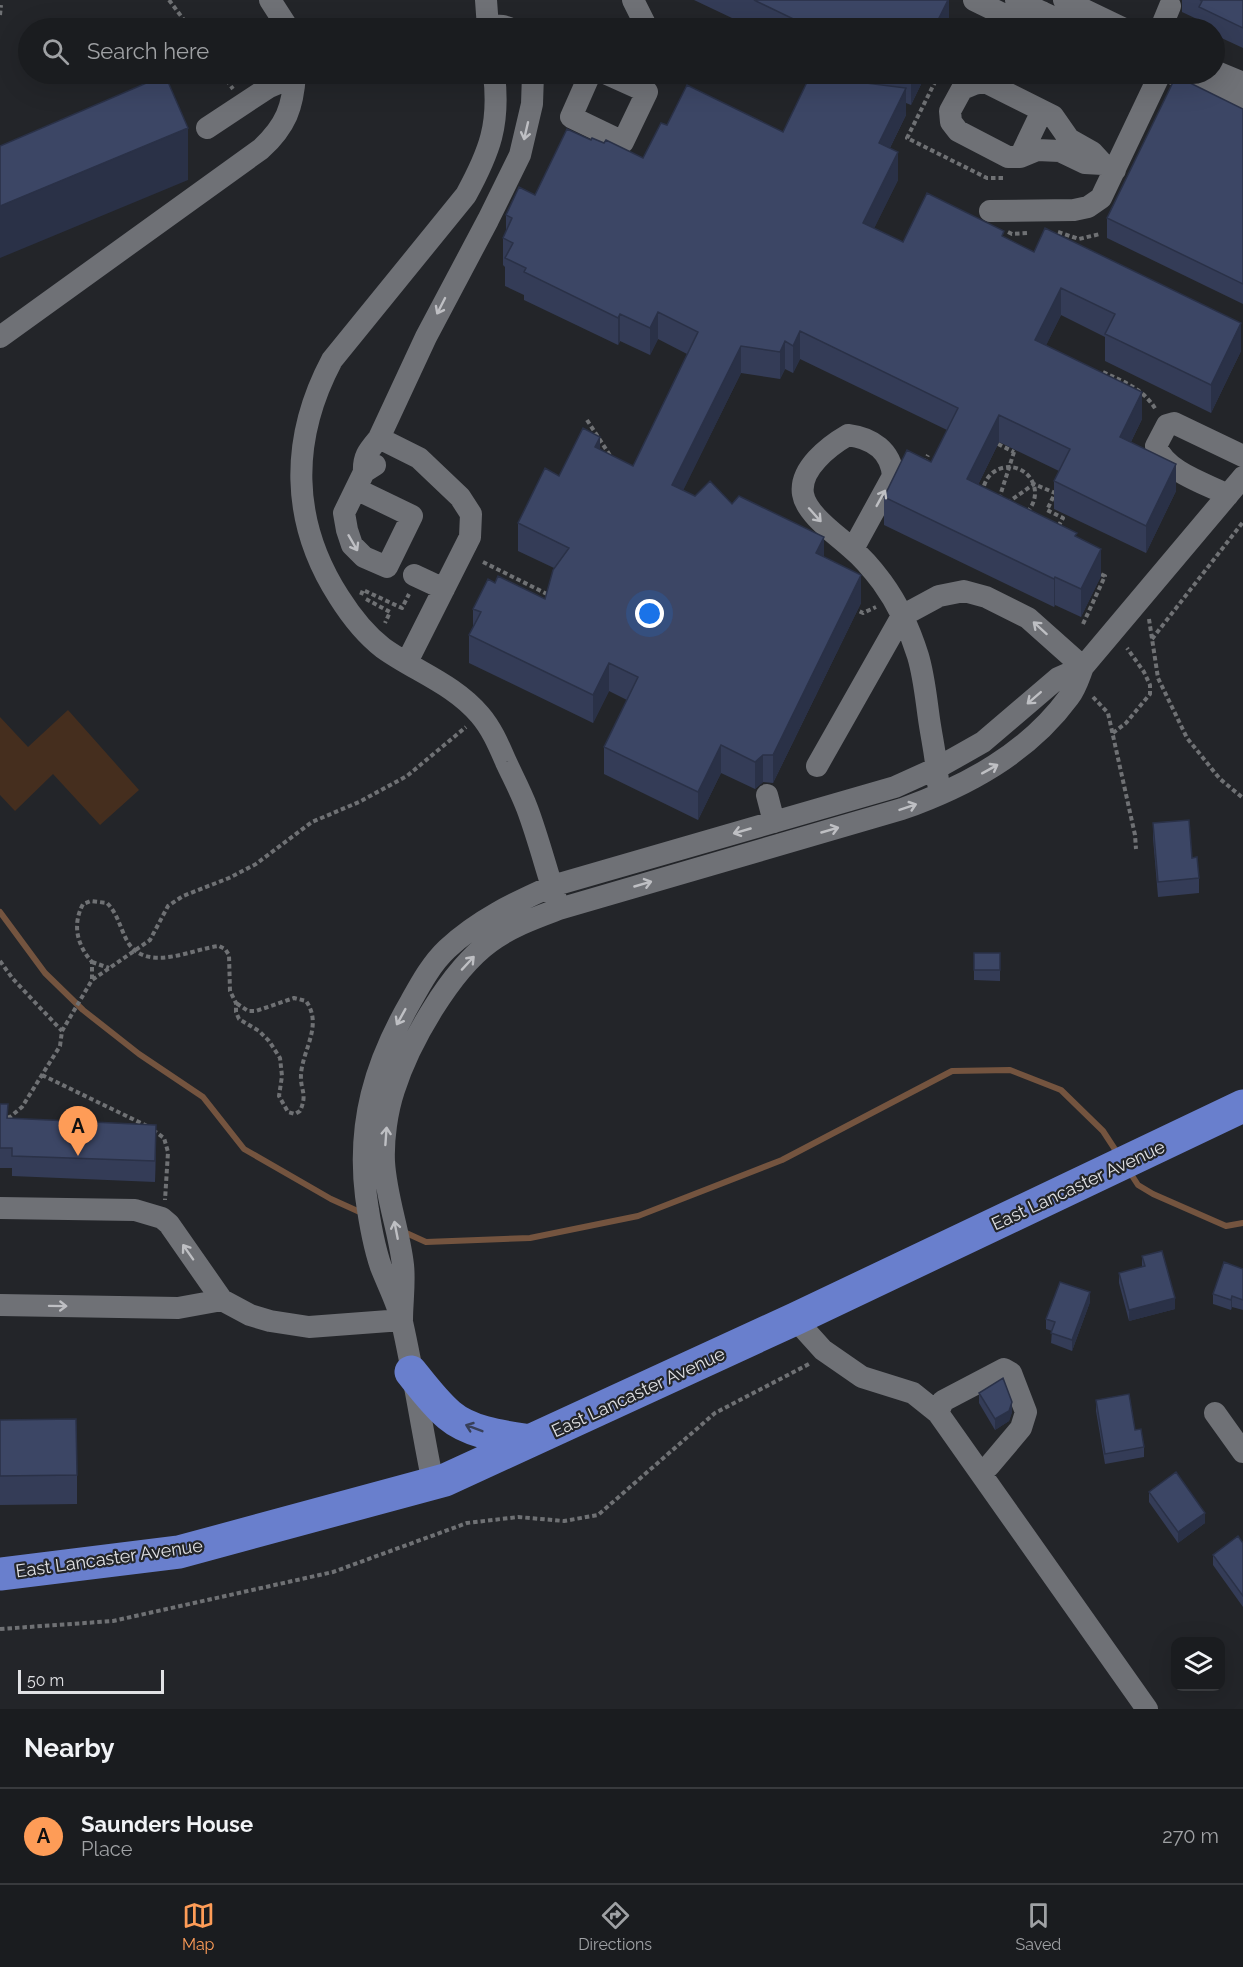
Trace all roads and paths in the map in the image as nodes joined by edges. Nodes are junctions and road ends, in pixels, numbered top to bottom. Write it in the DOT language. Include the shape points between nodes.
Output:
graph roads {
  1 [pos="169,0"];
  2 [pos="270,0"];
  3 [pos="486,0"];
  4 [pos="633,0"];
  5 [pos="1016,0"];
  6 [pos="1064,0"];
  7 [pos="1,5"];
  8 [pos="971,9"];
  9 [pos="1042,12"];
  10 [pos="0,15"];
  11 [pos="182,18"];
  12 [pos="282,18"];
  13 [pos="492,18"];
  14 [pos="642,18"];
  15 [pos="1007,18"];
  16 [pos="1022,18"];
  17 [pos="1055,18"];
  18 [pos="1101,18"];
  19 [pos="1225,75"];
  20 [pos="1243,83"];
  21 [pos="276,84"];
  22 [pos="295,84"];
  23 [pos="494,84"];
  24 [pos="533,84"];
  25 [pos="586,84"];
  26 [pos="629,84"];
  27 [pos="974,84"];
  28 [pos="990,84"];
  29 [pos="1155,84"];
  30 [pos="1200,84"];
  31 [pos="1243,100"];
  32 [pos="1042,111"];
  33 [pos="207,128"];
  34 [pos="1020,157"];
  35 [pos="1109,167"];
  36 [pos="995,220"];
  37 [pos="1058,232"];
  38 [pos="1035,233"];
  39 [pos="1100,234"];
  40 [pos="0,337"];
  41 [pos="1103,372"];
  42 [pos="1157,411"];
  43 [pos="587,420"];
  44 [pos="379,438"];
  45 [pos="998,444"];
  46 [pos="1020,445"];
  47 [pos="1014,452"];
  48 [pos="928,455"];
  49 [pos="1243,456"];
  50 [pos="618,464"];
  51 [pos="1009,467"];
  52 [pos="921,471"];
  53 [pos="1243,477"];
  54 [pos="360,481"];
  55 [pos="1034,484"];
  56 [pos="1228,495"];
  57 [pos="977,498"];
  58 [pos="985,502"];
  59 [pos="994,513"];
  60 [pos="1243,522"];
  61 [pos="1054,537"];
  62 [pos="853,549"];
  63 [pos="483,562"];
  64 [pos="1095,571"];
  65 [pos="416,576"];
  66 [pos="444,589"];
  67 [pos="1145,594"];
  68 [pos="553,597"];
  69 [pos="848,606"];
  70 [pos="877,607"];
  71 [pos="390,612"];
  72 [pos="903,616"];
  73 [pos="1083,624"];
  74 [pos="1152,639"];
  75 [pos="1127,648"];
  76 [pos="407,662"];
  77 [pos="1083,667"];
  78 [pos="1093,697"];
  79 [pos="480,715"];
  80 [pos="1113,733"];
  81 [pos="817,766"];
  82 [pos="937,768"];
  83 [pos="767,795"];
  84 [pos="938,796"];
  85 [pos="1243,798"];
  86 [pos="774,822"];
  87 [pos="1136,849"];
  88 [pos="552,886"];
  89 [pos="560,909"];
  90 [pos="137,950"];
  91 [pos="0,961"];
  92 [pos="93,962"];
  93 [pos="110,968"];
  94 [pos="92,980"];
  95 [pos="236,1003"];
  96 [pos="62,1031"];
  97 [pos="42,1075"];
  98 [pos="1243,1106"];
  99 [pos="0,1118"];
  100 [pos="0,1208"];
  101 [pos="162,1218"];
  102 [pos="222,1300"];
  103 [pos="0,1305"];
  104 [pos="795,1319"];
  105 [pos="402,1320"];
  106 [pos="829,1353"];
  107 [pos="411,1372"];
  108 [pos="938,1413"];
  109 [pos="1215,1413"];
  110 [pos="531,1441"];
  111 [pos="1243,1452"];
  112 [pos="981,1473"];
  113 [pos="433,1483"];
  114 [pos="0,1574"];
  115 [pos="0,1629"];
  116 [pos="1147,1709"];
  1 -- 11 [label="path"];
  2 -- 12 [label="street"];
  3 -- 13 [label="street"];
  4 -- 14 [label="street"];
  5 -- 9 [label="street"];
  6 -- 18 [label="street"];
  7 -- 10 [label="path"];
  8 -- 15 [label="street"];
  9 -- 16 [label="street"];
  9 -- 17 [label="street"];
  19 -- 20 [label="street"];
  21 -- 33 [label="street"];
  22 -- 40 [label="street" via="286,121 261,149"];
  23 -- 76 [label="street" via="496,118 481,168 466,195 332,360 311,409 303,443 303,507 317,558 346,609 363,630"];
  24 -- 44 [label="street, one-way" via="520,155"];
  25 -- 26 [label="street" via="571,117 623,142 647,92"];
  27 -- 34 [label="street" via="962,89 950,111 951,122 958,131 1008,157"];
  28 -- 32 [label="street"];
  29 -- 35 [label="street"];
  30 -- 31 [label="street"];
  32 -- 34 [label="street"];
  32 -- 35 [label="street" via="1053,116 1069,139"];
  34 -- 35 [label="street" via="1037,150 1060,151 1085,163"];
  35 -- 36 [label="street" via="1101,198 1088,207"];
  36 -- 38 [label="path" via="1012,234"];
  37 -- 39 [label="path" via="1079,239"];
  41 -- 42 [label="path" via="1136,388"];
  43 -- 50 [label="path"];
  44 -- 54 [label="street" via="381,455"];
  44 -- 66 [label="street" via="419,458 460,497 471,514 470,537"];
  45 -- 47 [label="path"];
  46 -- 47 [label="path"];
  47 -- 51 [label="path"];
  48 -- 52 [label="path"];
  49 -- 56 [label="street" via="1174,423 1167,425 1156,446 1169,466"];
  51 -- 55 [label="path" via="1026,473"];
  51 -- 58 [label="path" via="989,477 983,494"];
  51 -- 59 [label="path"];
  53 -- 56 [label="street"];
  55 -- 59 [label="path"];
  55 -- 59 [label="path" via="1034,501 1023,515 1005,518"];
  55 -- 61 [label="path" via="1055,493 1047,510 1063,518"];
  56 -- 67 [label="street"];
  57 -- 58 [label="path"];
  58 -- 59 [label="path"];
  60 -- 74 [label="path"];
  62 -- 62 [label="street, one-way" via="893,476 887,454 848,435 809,470 803,479 803,493 806,503 831,532"];
  62 -- 72 [label="street" via="882,582"];
  63 -- 68 [label="path"];
  64 -- 73 [label="path" via="1105,576"];
  65 -- 66 [label="street"];
  65 -- 71 [label="path" via="402,608 363,590 360,596"];
  66 -- 76 [label="street"];
  67 -- 74 [label="path"];
  67 -- 77 [label="street"];
  69 -- 70 [label="path" via="863,613"];
  77 -- 72 [label="street, one-way" via="1028,618 986,597 964,591 939,596"];
  72 -- 81 [label="street"];
  72 -- 82 [label="street" via="919,657"];
  74 -- 85 [label="path" via="1158,678 1187,738 1220,779"];
  75 -- 80 [label="path" via="1144,672 1150,694"];
  76 -- 79 [label="street" via="450,688"];
  77 -- 82 [label="street, one-way" via="1058,678 983,742"];
  84 -- 77 [label="street, one-way" via="998,765 1025,743 1071,695"];
  78 -- 80 [label="path" via="1108,713"];
  79 -- 88 [label="street" via="494,735 527,808"];
  79 -- 90 [label="path" via="407,776 312,822 256,864 168,906 150,940"];
  80 -- 87 [label="path"];
  82 -- 84 [label="street"];
  82 -- 86 [label="street" via="895,787"];
  83 -- 86 [label="street"];
  89 -- 84 [label="street, one-way"];
  86 -- 88 [label="street, one-way"];
  88 -- 89 [label="street"];
  88 -- 105 [label="street, one-way" via="506,906 446,950 398,1022 372,1087 364,1127 366,1196 380,1264"];
  105 -- 89 [label="street, one-way" via="403,1266 384,1162 393,1091 405,1059 447,988 488,943 517,924"];
  90 -- 92 [label="path" via="131,946 113,909 107,903 91,901 83,904 79,912 76,931"];
  90 -- 93 [label="path"];
  90 -- 95 [label="path" via="151,958 207,947 225,949 229,955 230,990"];
  91 -- 96 [label="path"];
  92 -- 93 [label="path"];
  92 -- 94 [label="path"];
  93 -- 94 [label="path"];
  94 -- 96 [label="path"];
  95 -- 95 [label="path" via="239,1019 259,1031 280,1058 279,1096 283,1106 288,1112 300,1112 305,1100 301,1075 314,1024 313,1010 306,1001 294,998 256,1011"];
  96 -- 97 [label="path" via="60,1046"];
  97 -- 99 [label="path" via="22,1107 10,1117"];
  97 -- 101 [label="path" via="126,1115 164,1138 168,1152"];
  98 -- 104 [label="highway, East Lancaster Avenue"];
  100 -- 101 [label="street" via="135,1210"];
  102 -- 101 [label="street, one-way"];
  103 -- 102 [label="street, one-way" via="178,1308"];
  102 -- 105 [label="street" via="260,1318 309,1327"];
  104 -- 106 [label="street"];
  104 -- 110 [label="highway, East Lancaster Avenue"];
  105 -- 107 [label="street"];
  106 -- 108 [label="street" via="862,1377 913,1393"];
  106 -- 115 [label="path" via="715,1413 598,1515 564,1521 518,1517 468,1523 321,1575 113,1621"];
  110 -- 107 [label="highway, one-way" via="499,1436 451,1417"];
  107 -- 113 [label="street"];
  108 -- 112 [label="street"];
  108 -- 112 [label="street" via="943,1401 1004,1369 1011,1373 1026,1412 1021,1428"];
  109 -- 111 [label="street"];
  110 -- 113 [label="highway, East Lancaster Avenue"];
  112 -- 116 [label="street"];
  113 -- 114 [label="highway, East Lancaster Avenue" via="179,1552"];
}
